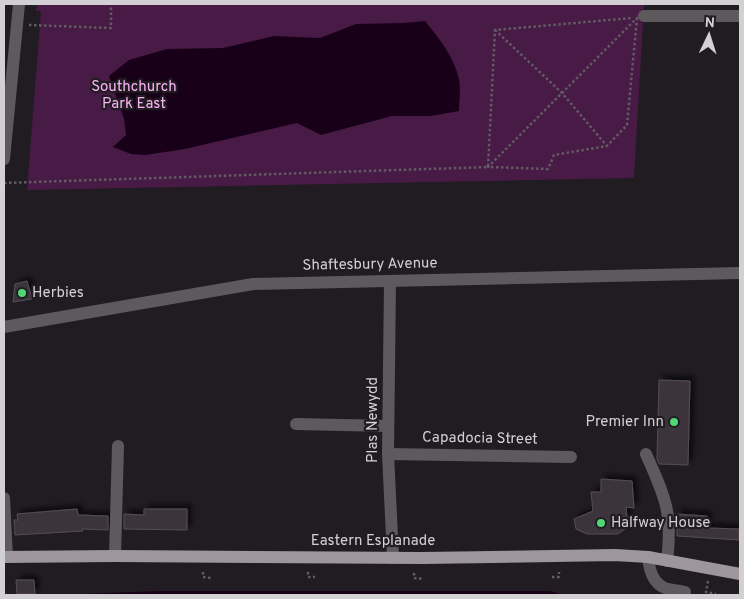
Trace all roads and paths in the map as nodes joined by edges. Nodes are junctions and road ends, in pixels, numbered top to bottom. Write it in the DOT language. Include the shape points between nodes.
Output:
graph roads {
  1 [pos="19,4"];
  2 [pos="111,4"];
  3 [pos="740,16"];
  4 [pos="640,17"];
  5 [pos="18,24"];
  6 [pos="495,30"];
  7 [pos="562,93"];
  8 [pos="607,146"];
  9 [pos="4,159"];
  10 [pos="488,167"];
  11 [pos="4,183"];
  12 [pos="740,273"];
  13 [pos="390,281"];
  14 [pos="4,327"];
  15 [pos="296,410"];
  16 [pos="388,426"];
  17 [pos="118,446"];
  18 [pos="388,454"];
  19 [pos="646,454"];
  20 [pos="571,457"];
  21 [pos="4,498"];
  22 [pos="115,556"];
  23 [pos="5,557"];
  24 [pos="648,557"];
  25 [pos="393,558"];
  26 [pos="667,560"];
  27 [pos="203,572"];
  28 [pos="308,572"];
  29 [pos="559,572"];
  30 [pos="414,573"];
  31 [pos="740,574"];
  32 [pos="315,577"];
  33 [pos="552,577"];
  34 [pos="211,578"];
  35 [pos="423,578"];
  36 [pos="708,579"];
  37 [pos="685,592"];
  38 [pos="716,594"];
  1 -- 5 [label="street"];
  2 -- 5 [label="path" via="111,28"];
  3 -- 4 [label="street"];
  4 -- 6 [label="path"];
  4 -- 7 [label="path"];
  4 -- 8 [label="path" via="628,124"];
  5 -- 9 [label="street"];
  6 -- 7 [label="path"];
  6 -- 10 [label="path"];
  7 -- 8 [label="path"];
  7 -- 10 [label="path"];
  8 -- 10 [label="path" via="554,156 548,168"];
  10 -- 11 [label="path"];
  12 -- 13 [label="street, Shaftesbury Avenue"];
  13 -- 14 [label="street, Shaftesbury Avenue" via="253,284"];
  13 -- 16 [label="street, Plas Newydd"];
  15 -- 16 [label="street" via="296,428"];
  16 -- 18 [label="street, Plas Newydd"];
  17 -- 22 [label="street"];
  18 -- 20 [label="street, Capadocia Street"];
  18 -- 25 [label="street, Plas Newydd"];
  19 -- 26 [label="street" via="669,515"];
  21 -- 23 [label="street"];
  22 -- 23 [label="main road, Eastern Esplanade"];
  22 -- 25 [label="main road, Eastern Esplanade"];
  24 -- 25 [label="main road, Eastern Esplanade"];
  24 -- 26 [label="main road, Eastern Esplanade"];
  24 -- 37 [label="street" via="652,576 661,586"];
  26 -- 31 [label="main road, Eastern Esplanade"];
  27 -- 34 [label="path" via="203,578"];
  28 -- 32 [label="path" via="308,577"];
  29 -- 33 [label="path" via="559,577"];
  30 -- 35 [label="path" via="414,578"];
  36 -- 38 [label="path" via="706,592"];
}
